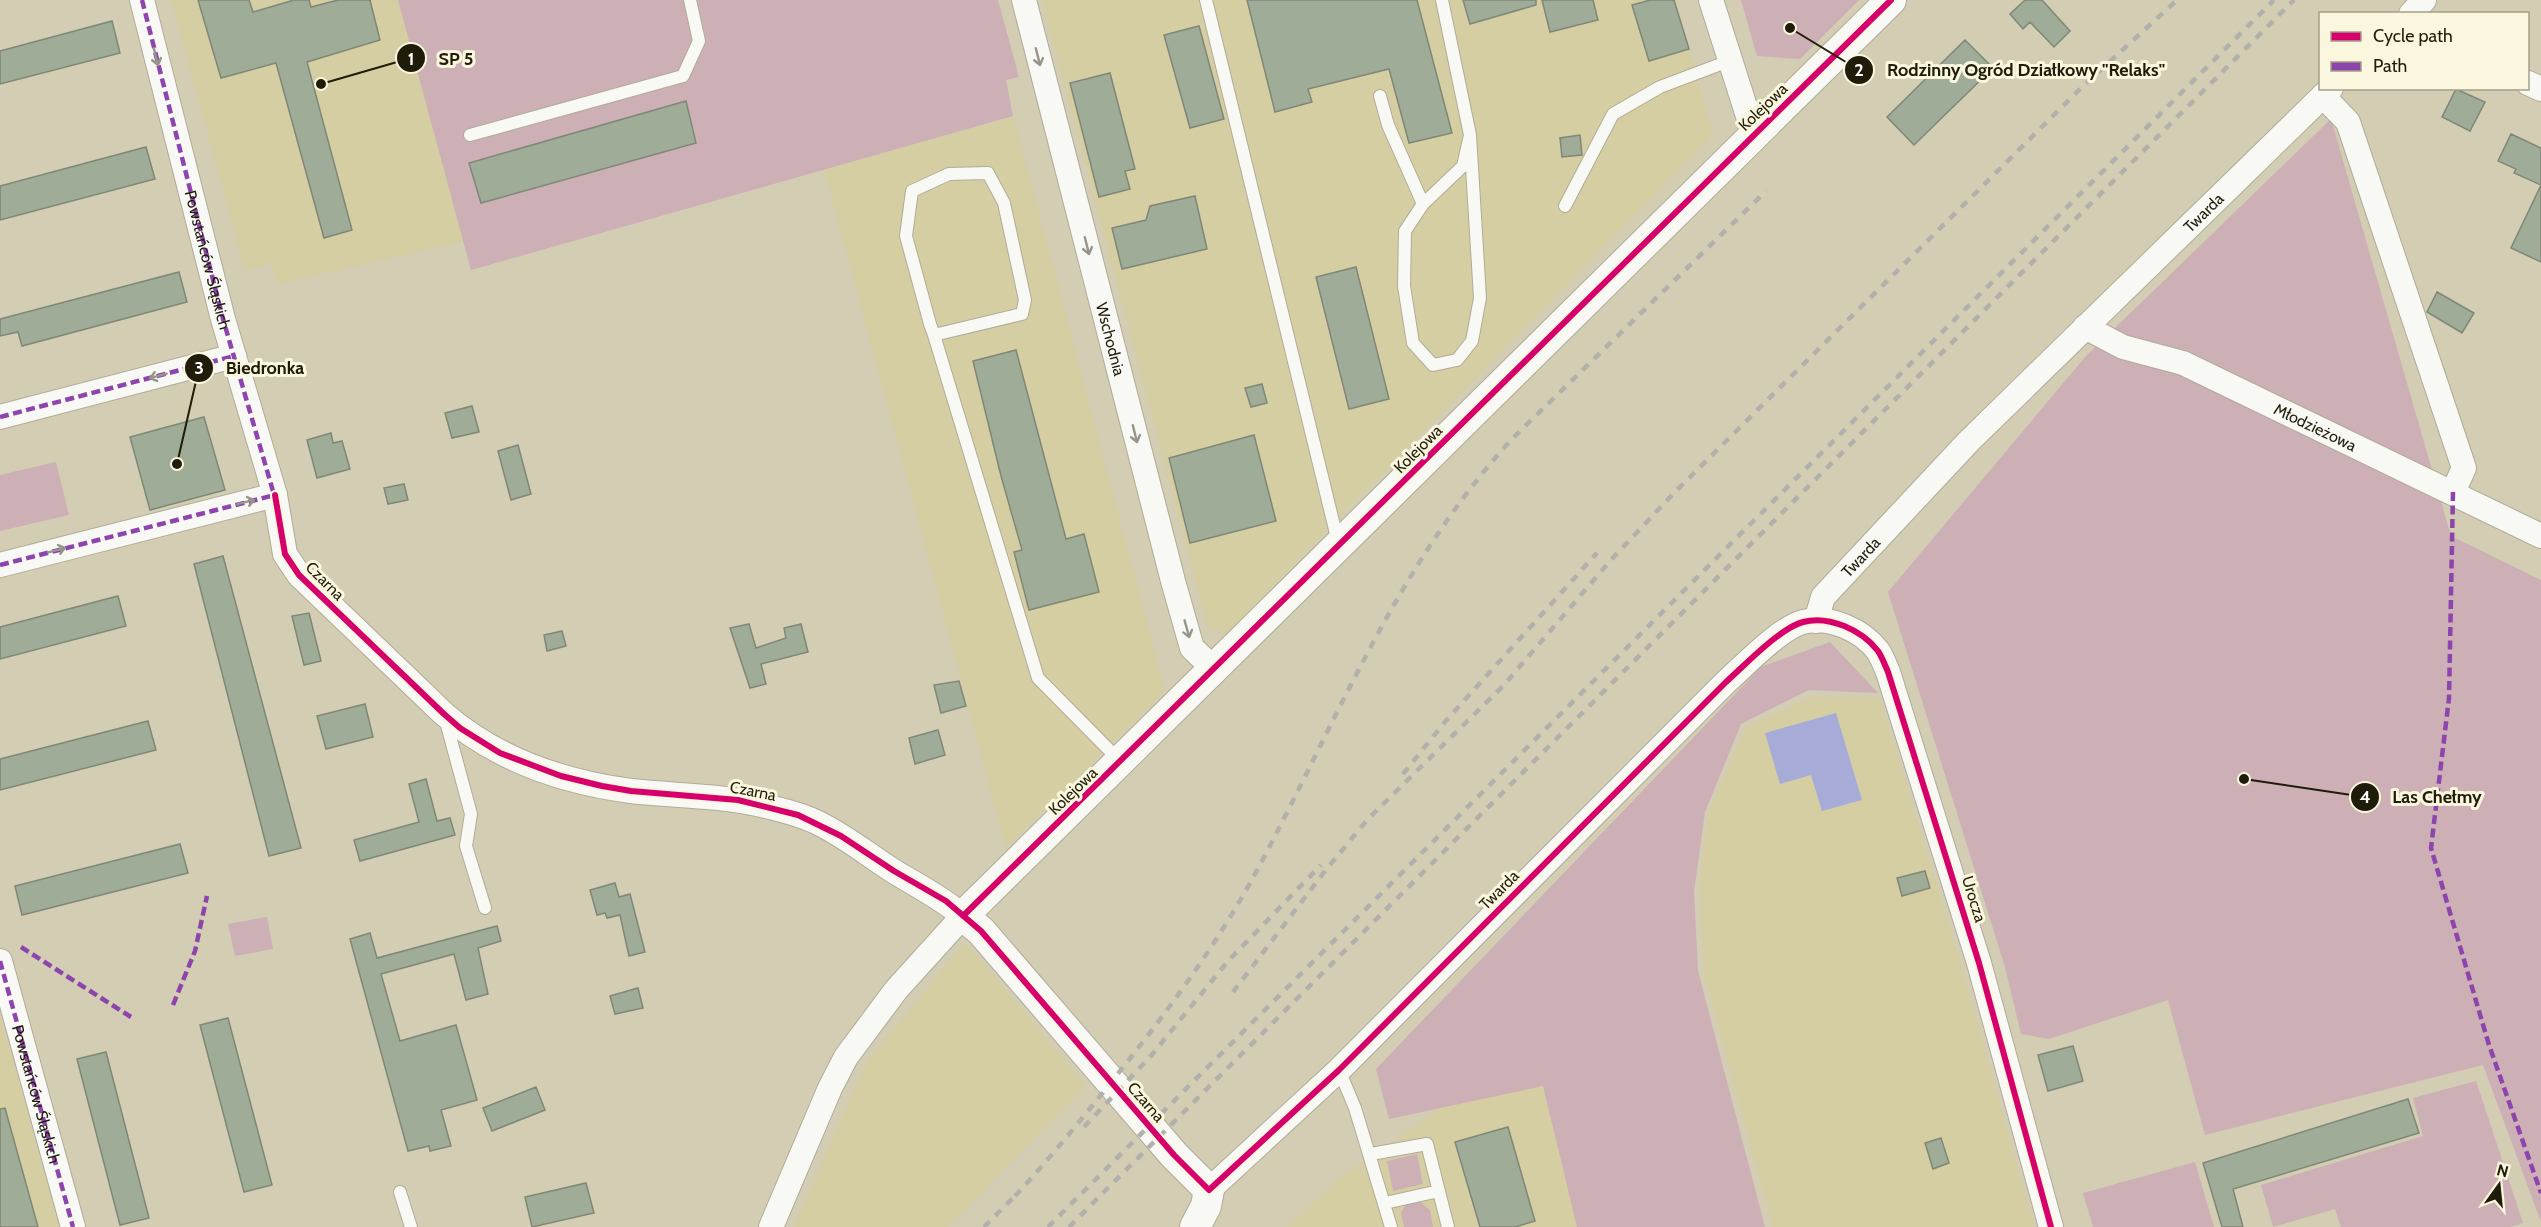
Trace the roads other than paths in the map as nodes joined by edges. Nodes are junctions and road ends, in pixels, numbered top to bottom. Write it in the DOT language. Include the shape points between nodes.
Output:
graph roads {
  1 [pos="142,0"];
  2 [pos="690,0"];
  3 [pos="1024,0"];
  4 [pos="1206,0"];
  5 [pos="1442,0"];
  6 [pos="1711,0"];
  7 [pos="1892,0"];
  8 [pos="2424,0"];
  9 [pos="2413,12"];
  10 [pos="1729,60"];
  11 [pos="2327,92"];
  12 [pos="1380,96"];
  13 [pos="1760,128"];
  14 [pos="470,135"];
  15 [pos="1467,166"];
  16 [pos="1423,204"];
  17 [pos="1565,206"];
  18 [pos="2085,327"];
  19 [pos="934,335"];
  20 [pos="234,356"];
  21 [pos="0,417"];
  22 [pos="2453,492"];
  23 [pos="275,495"];
  24 [pos="2541,536"];
  25 [pos="1339,546"];
  26 [pos="0,565"];
  27 [pos="1816,621"];
  28 [pos="1213,668"];
  29 [pos="444,714"];
  30 [pos="1121,762"];
  31 [pos="485,908"];
  32 [pos="963,916"];
  33 [pos="0,961"];
  34 [pos="1339,1070"];
  35 [pos="1371,1154"];
  36 [pos="1439,1191"];
  37 [pos="400,1192"];
  38 [pos="1385,1203"];
  39 [pos="1202,1216"];
  40 [pos="73,1227"];
  41 [pos="411,1227"];
  42 [pos="771,1227"];
  43 [pos="1391,1227"];
  44 [pos="1448,1227"];
  45 [pos="2051,1227"];
  1 -- 20 [label="street, Powstańców Śląskich, one-way"];
  2 -- 14 [label="lane" via="699,41 683,75"];
  3 -- 28 [label="street, Wschodnia, one-way" via="1173,581 1192,648"];
  4 -- 25 [label="lane"];
  5 -- 15 [label="lane" via="1470,135"];
  6 -- 10 [label="street"];
  7 -- 13 [label="street, Kolejowa"];
  8 -- 9 [label="street"];
  10 -- 13 [label="street" via="1748,116"];
  10 -- 17 [label="lane" via="1660,87 1613,114"];
  11 -- 18 [label="street, Twarda"];
  11 -- 22 [label="street" via="2348,122 2464,468"];
  12 -- 16 [label="lane" via="1388,125"];
  13 -- 25 [label="street, Kolejowa"];
  15 -- 16 [label="lane"];
  15 -- 16 [label="lane" via="1480,298 1472,341 1457,360 1433,364 1413,343 1404,286 1405,231"];
  18 -- 22 [label="street, Młodzieżowa" via="2123,346 2183,363"];
  18 -- 27 [label="street, Twarda" via="1969,441 1823,597"];
  19 -- 19 [label="lane" via="1022,314 1025,300 1004,203 987,173 949,174 912,191 906,236"];
  19 -- 30 [label="lane" via="1038,678"];
  20 -- 21 [label="street, one-way"];
  20 -- 23 [label="street, Czarna"];
  22 -- 24 [label="street, Młodzieżowa"];
  26 -- 23 [label="street, one-way"];
  23 -- 29 [label="street, Czarna" via="285,554 299,575"];
  25 -- 28 [label="street, Kolejowa"];
  27 -- 34 [label="street, Twarda" via="1793,627 1725,682"];
  27 -- 45 [label="street, Urocza" via="1834,623 1859,634 1878,652 1888,672 1979,963"];
  28 -- 30 [label="street, Kolejowa"];
  29 -- 31 [label="lane" via="471,814 466,846"];
  29 -- 32 [label="street, Czarna" via="500,753 561,776 631,791 738,800 798,815 841,836 946,901"];
  30 -- 32 [label="street, Kolejowa"];
  32 -- 39 [label="street, Czarna" via="981,931 1174,1155"];
  32 -- 42 [label="street, Kolejowa" via="896,990 846,1057"];
  33 -- 40 [label="street, Powstańców Śląskich"];
  34 -- 35 [label="lane"];
  34 -- 39 [label="street, Twarda"];
  35 -- 36 [label="lane" via="1427,1144"];
  35 -- 38 [label="lane"];
  36 -- 38 [label="lane"];
  36 -- 44 [label="lane"];
  37 -- 41 [label="lane"];
  38 -- 43 [label="lane"];
}
